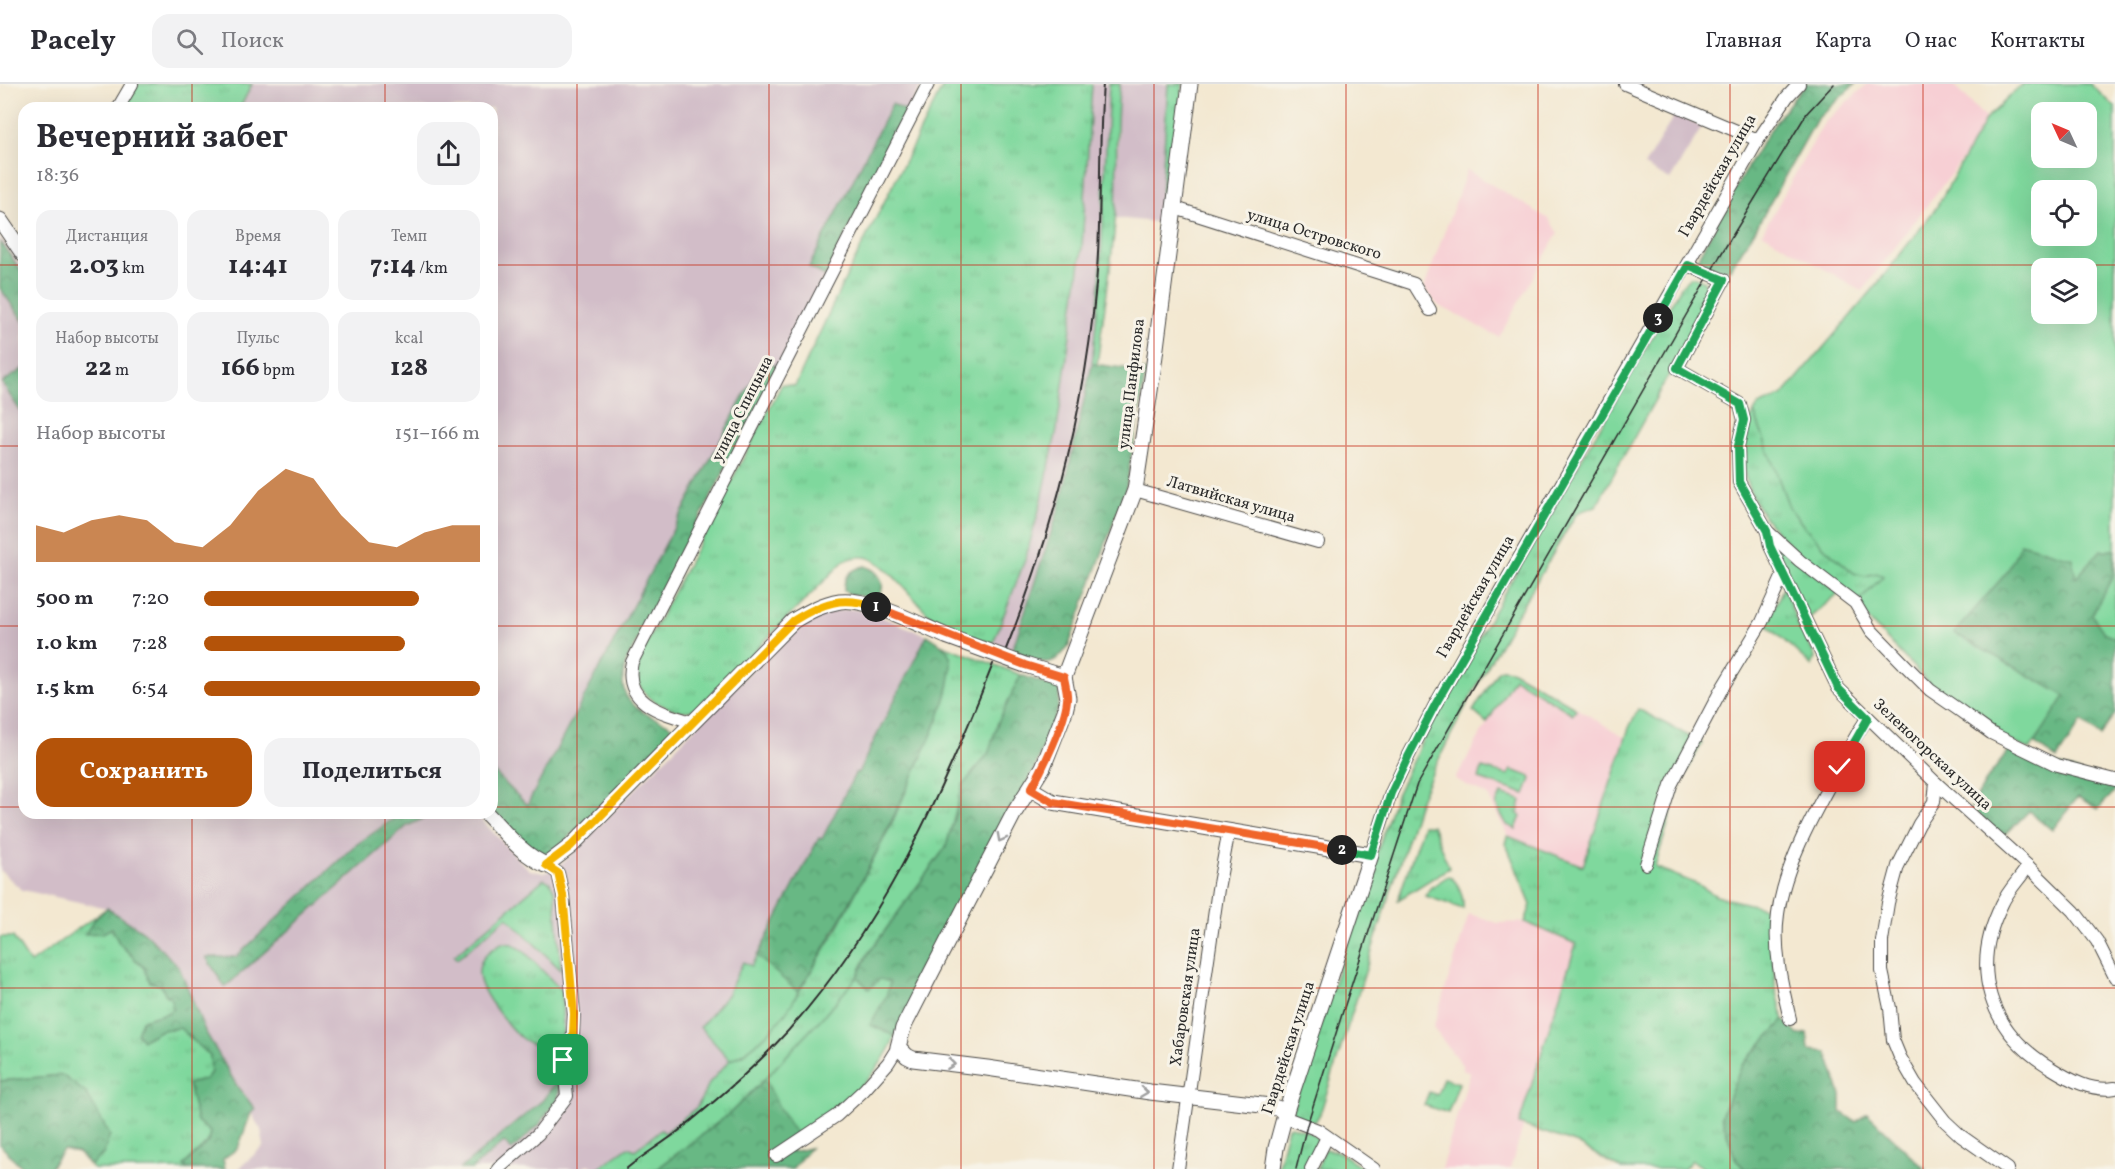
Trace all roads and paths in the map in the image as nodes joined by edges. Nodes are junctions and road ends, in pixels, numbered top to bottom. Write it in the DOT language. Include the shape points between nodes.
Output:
graph roads {
  1 [pos="132,84"];
  2 [pos="928,84"];
  3 [pos="1190,84"];
  4 [pos="1625,84"];
  5 [pos="1799,84"];
  6 [pos="122,102"];
  7 [pos="1758,140"];
  8 [pos="1175,208"];
  9 [pos="0,220"];
  10 [pos="18,246"];
  11 [pos="1688,265"];
  12 [pos="1431,310"];
  13 [pos="1135,490"];
  14 [pos="1767,531"];
  15 [pos="1318,542"];
  16 [pos="1784,573"];
  17 [pos="1064,677"];
  18 [pos="1868,718"];
  19 [pos="692,722"];
  20 [pos="2115,780"];
  21 [pos="1936,783"];
  22 [pos="1031,789"];
  23 [pos="492,819"];
  24 [pos="1229,831"];
  25 [pos="1371,855"];
  26 [pos="540,862"];
  27 [pos="1646,864"];
  28 [pos="2028,866"];
  29 [pos="2115,976"];
  30 [pos="1790,1019"];
  31 [pos="898,1047"];
  32 [pos="2115,1089"];
  33 [pos="1189,1097"];
  34 [pos="1285,1114"];
  35 [pos="1326,1137"];
  36 [pos="776,1156"];
  37 [pos="498,1169"];
  38 [pos="1178,1169"];
  39 [pos="1273,1169"];
  40 [pos="1311,1169"];
  41 [pos="1374,1169"];
  42 [pos="2008,1169"];
  1 -- 6 [label="street"];
  2 -- 19 [label="street, улица Спицына" via="632,662 629,676 640,698 652,708"];
  3 -- 8 [label="main road, улица Панфилова"];
  4 -- 7 [label="street"];
  5 -- 7 [label="street, Гвардейская улица"];
  7 -- 11 [label="street, Гвардейская улица"];
  8 -- 12 [label="street, улица Островского" via="1414,284"];
  8 -- 13 [label="main road, улица Панфилова"];
  9 -- 10 [label="main road"];
  11 -- 14 [label="street" via="1724,280 1677,368 1740,404 1744,420 1738,446 1739,482"];
  11 -- 25 [label="street, Гвардейская улица" via="1435,705 1391,793"];
  13 -- 15 [label="street, Латвийская улица"];
  13 -- 17 [label="main road, улица Панфилова"];
  14 -- 16 [label="street, Зеленогорская улица"];
  14 -- 20 [label="street" via="1855,603 1871,630 1930,690 1991,734 2076,771"];
  16 -- 18 [label="street, Зеленогорская улица" via="1838,688"];
  16 -- 27 [label="street" via="1762,622 1671,785"];
  17 -- 19 [label="main road, bridge" via="869,605 843,600 825,604 793,621"];
  17 -- 22 [label="main road" via="1068,698 1065,711 1044,767"];
  18 -- 21 [label="street, Зеленогорская улица"];
  18 -- 30 [label="street" via="1815,812 1786,880 1778,915 1778,950"];
  19 -- 26 [label="main road" via="571,846"];
  21 -- 28 [label="street, Зеленогорская улица"];
  21 -- 42 [label="street" via="1934,802 1898,866 1888,903 1882,971 1893,1040 1915,1083 1945,1121 1961,1137"];
  22 -- 24 [label="main road" via="1053,802"];
  22 -- 31 [label="main road, one-way" via="1014,813 927,981 903,1028"];
  23 -- 26 [label="main road" via="524,852"];
  24 -- 25 [label="main road"];
  24 -- 33 [label="street, Хабаровская улица"];
  25 -- 34 [label="main road, Гвардейская улица"];
  26 -- 37 [label="street" via="558,873 563,895 573,994 573,1035 563,1060 567,1096 538,1134"];
  28 -- 29 [label="street, Зеленогорская улица" via="2079,918 2097,941"];
  28 -- 32 [label="street" via="2002,902 1991,930 1988,987 1997,1014 2011,1035 2046,1065 2087,1086"];
  31 -- 33 [label="main road, one-way" via="913,1059"];
  31 -- 36 [label="street" via="872,1081 836,1116"];
  33 -- 34 [label="main road" via="1270,1106"];
  33 -- 38 [label="street, Хабаровская улица"];
  34 -- 35 [label="street"];
  34 -- 39 [label="main road, Гвардейская улица"];
  35 -- 40 [label="street"];
  35 -- 41 [label="street"];
}
